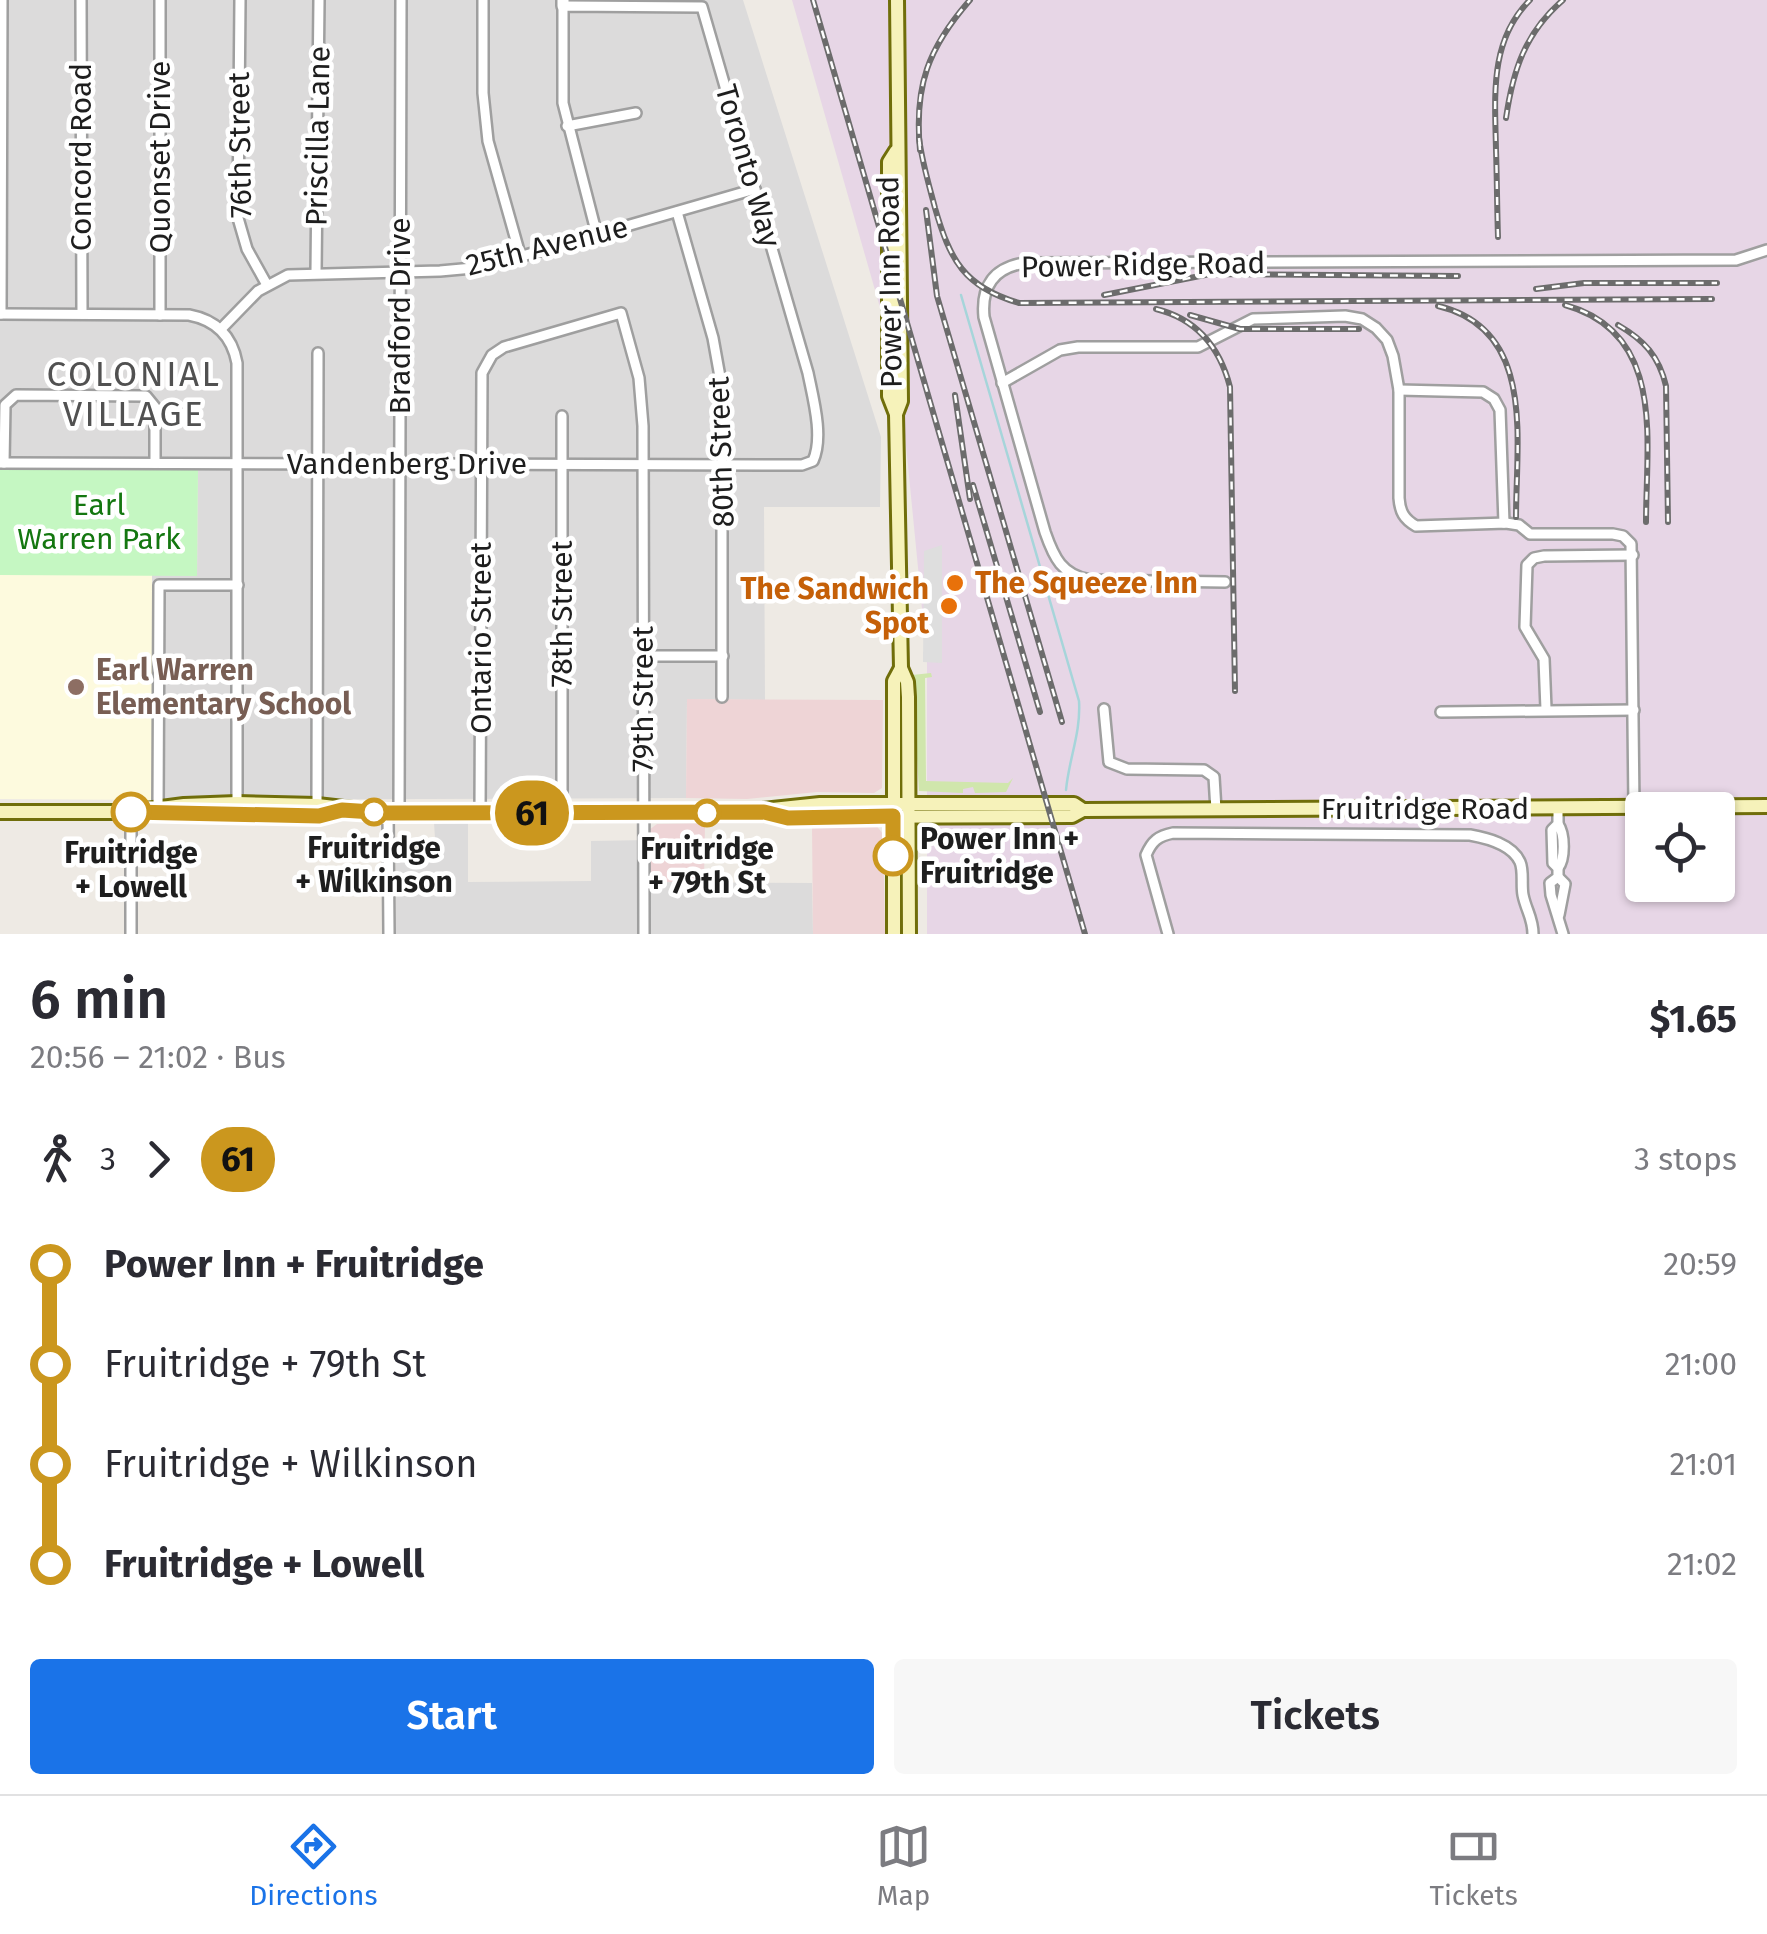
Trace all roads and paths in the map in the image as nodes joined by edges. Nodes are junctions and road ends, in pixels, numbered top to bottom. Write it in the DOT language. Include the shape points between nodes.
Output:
graph roads {
  1 [pos="2,0"];
  2 [pos="81,0"];
  3 [pos="160,0"];
  4 [pos="240,0"];
  5 [pos="319,0"];
  6 [pos="401,0"];
  7 [pos="483,0"];
  8 [pos="897,0"];
  9 [pos="563,3"];
  10 [pos="636,113"];
  11 [pos="567,126"];
  12 [pos="755,189"];
  13 [pos="677,212"];
  14 [pos="598,235"];
  15 [pos="1767,250"];
  16 [pos="521,258"];
  17 [pos="316,272"];
  18 [pos="400,272"];
  19 [pos="267,284"];
  20 [pos="0,314"];
  21 [pos="82,314"];
  22 [pos="160,314"];
  23 [pos="221,329"];
  24 [pos="318,354"];
  25 [pos="1002,383"];
  26 [pos="1398,390"];
  27 [pos="562,416"];
  28 [pos="813,461"];
  29 [pos="2,463"];
  30 [pos="155,463"];
  31 [pos="237,464"];
  32 [pos="318,464"];
  33 [pos="400,464"];
  34 [pos="482,464"];
  35 [pos="562,464"];
  36 [pos="644,464"];
  37 [pos="724,464"];
  38 [pos="1504,523"];
  39 [pos="1633,555"];
  40 [pos="1225,582"];
  41 [pos="238,585"];
  42 [pos="643,656"];
  43 [pos="722,656"];
  44 [pos="901,668"];
  45 [pos="722,697"];
  46 [pos="1546,709"];
  47 [pos="1104,710"];
  48 [pos="1634,710"];
  49 [pos="1441,712"];
  50 [pos="1634,792"];
  51 [pos="237,804"];
  52 [pos="317,805"];
  53 [pos="1735,806"];
  54 [pos="1767,806"];
  55 [pos="1625,807"];
  56 [pos="1558,808"];
  57 [pos="342,810"];
  58 [pos="894,810"];
  59 [pos="909,810"];
  60 [pos="1216,810"];
  61 [pos="158,811"];
  62 [pos="0,812"];
  63 [pos="131,812"];
  64 [pos="394,813"];
  65 [pos="480,813"];
  66 [pos="562,813"];
  67 [pos="643,813"];
  68 [pos="131,934"];
  69 [pos="389,934"];
  70 [pos="644,934"];
  71 [pos="894,934"];
  72 [pos="908,934"];
  73 [pos="1168,934"];
  74 [pos="1533,934"];
  75 [pos="1563,934"];
  1 -- 20 [label="street"];
  2 -- 21 [label="street, Concord Road"];
  3 -- 22 [label="street, Quonset Drive"];
  4 -- 19 [label="street, 76th Street" via="238,218"];
  5 -- 17 [label="street, Priscilla Lane"];
  6 -- 18 [label="street, Bradford Drive"];
  7 -- 16 [label="street" via="488,141"];
  8 -- 44 [label="main road, Power Inn Road"];
  9 -- 11 [label="street"];
  9 -- 12 [label="street, Toronto Way" via="702,7"];
  10 -- 11 [label="street"];
  11 -- 14 [label="street"];
  12 -- 13 [label="street, 25th Avenue"];
  12 -- 28 [label="street, Toronto Way" via="812,392"];
  13 -- 14 [label="street, 25th Avenue"];
  13 -- 37 [label="street, 80th Street" via="718,363"];
  14 -- 16 [label="street, 25th Avenue"];
  15 -- 25 [label="street, Power Ridge Road" via="1736,260 1009,266 986,286 982,301"];
  16 -- 18 [label="street, 25th Avenue" via="462,270"];
  17 -- 18 [label="street, 25th Avenue"];
  17 -- 19 [label="street, 25th Avenue"];
  18 -- 33 [label="street, Bradford Drive"];
  19 -- 23 [label="street"];
  20 -- 21 [label="street"];
  21 -- 22 [label="street"];
  22 -- 23 [label="street" via="199,317"];
  23 -- 31 [label="street" via="236,363"];
  24 -- 32 [label="street"];
  25 -- 26 [label="street" via="1060,350 1198,347 1253,319 1345,316 1362,319 1387,340"];
  25 -- 40 [label="street, Power Ridge Road" via="1062,569 1090,580"];
  26 -- 38 [label="street" via="1483,392 1494,399 1500,410"];
  26 -- 38 [label="street" via="1398,498 1406,520 1416,526"];
  27 -- 35 [label="street, 78th Street"];
  28 -- 37 [label="street, Vandenberg Drive"];
  29 -- 30 [label="street, Vandenberg Drive"];
  29 -- 30 [label="street" via="7,400 16,395 146,396 155,408"];
  30 -- 31 [label="street, Vandenberg Drive"];
  31 -- 32 [label="street, Vandenberg Drive"];
  31 -- 41 [label="street"];
  32 -- 33 [label="street, Vandenberg Drive"];
  32 -- 52 [label="street"];
  33 -- 34 [label="street, Vandenberg Drive"];
  33 -- 64 [label="street, Bradford Drive"];
  34 -- 35 [label="street, Vandenberg Drive"];
  34 -- 36 [label="street, Ontario Street" via="482,379 492,355 621,313 638,378"];
  34 -- 65 [label="street, Ontario Street"];
  35 -- 36 [label="street, Vandenberg Drive"];
  35 -- 66 [label="street, 78th Street"];
  36 -- 37 [label="street, Vandenberg Drive"];
  36 -- 42 [label="street, 79th Street"];
  37 -- 43 [label="street, 80th Street"];
  38 -- 39 [label="street" via="1530,534 1623,536"];
  39 -- 46 [label="street" via="1544,556 1527,565 1524,628 1544,658"];
  39 -- 48 [label="street"];
  41 -- 51 [label="street"];
  41 -- 61 [label="street" via="159,585"];
  42 -- 43 [label="street"];
  42 -- 67 [label="street, 79th Street"];
  43 -- 45 [label="street, 80th Street"];
  44 -- 58 [label="main road, Power Inn Road" via="894,681"];
  44 -- 59 [label="main road, Power Inn Road" via="908,697"];
  46 -- 48 [label="street"];
  46 -- 49 [label="street"];
  47 -- 60 [label="street" via="1109,762 1127,769 1204,770 1214,777"];
  48 -- 50 [label="street"];
  51 -- 52 [label="main road, Fruitridge Road"];
  51 -- 61 [label="main road, Fruitridge Road"];
  52 -- 57 [label="main road, Fruitridge Road"];
  53 -- 54 [label="main road, Fruitridge Road"];
  55 -- 56 [label="main road, Fruitridge Road"];
  56 -- 60 [label="main road, Fruitridge Road"];
  56 -- 75 [label="street"];
  57 -- 61 [label="main road, Fruitridge Road" via="319,816"];
  57 -- 64 [label="main road, Fruitridge Road"];
  58 -- 59 [label="main road, Fruitridge Road"];
  58 -- 67 [label="main road, Fruitridge Road" via="788,818 764,812"];
  58 -- 71 [label="main road, Power Inn Road"];
  59 -- 60 [label="main road, Fruitridge Road" via="1072,816 1083,810"];
  59 -- 72 [label="main road, Power Inn Road"];
  61 -- 63 [label="main road, Fruitridge Road"];
  62 -- 63 [label="main road, Fruitridge Road"];
  63 -- 68 [label="street"];
  64 -- 65 [label="main road, Fruitridge Road"];
  64 -- 69 [label="street, Bradford Drive"];
  65 -- 66 [label="main road, Fruitridge Road"];
  66 -- 67 [label="main road, Fruitridge Road"];
  67 -- 70 [label="street, 79th Street"];
  73 -- 74 [label="street" via="1146,855 1161,836 1193,834 1489,839 1520,862"];
}
